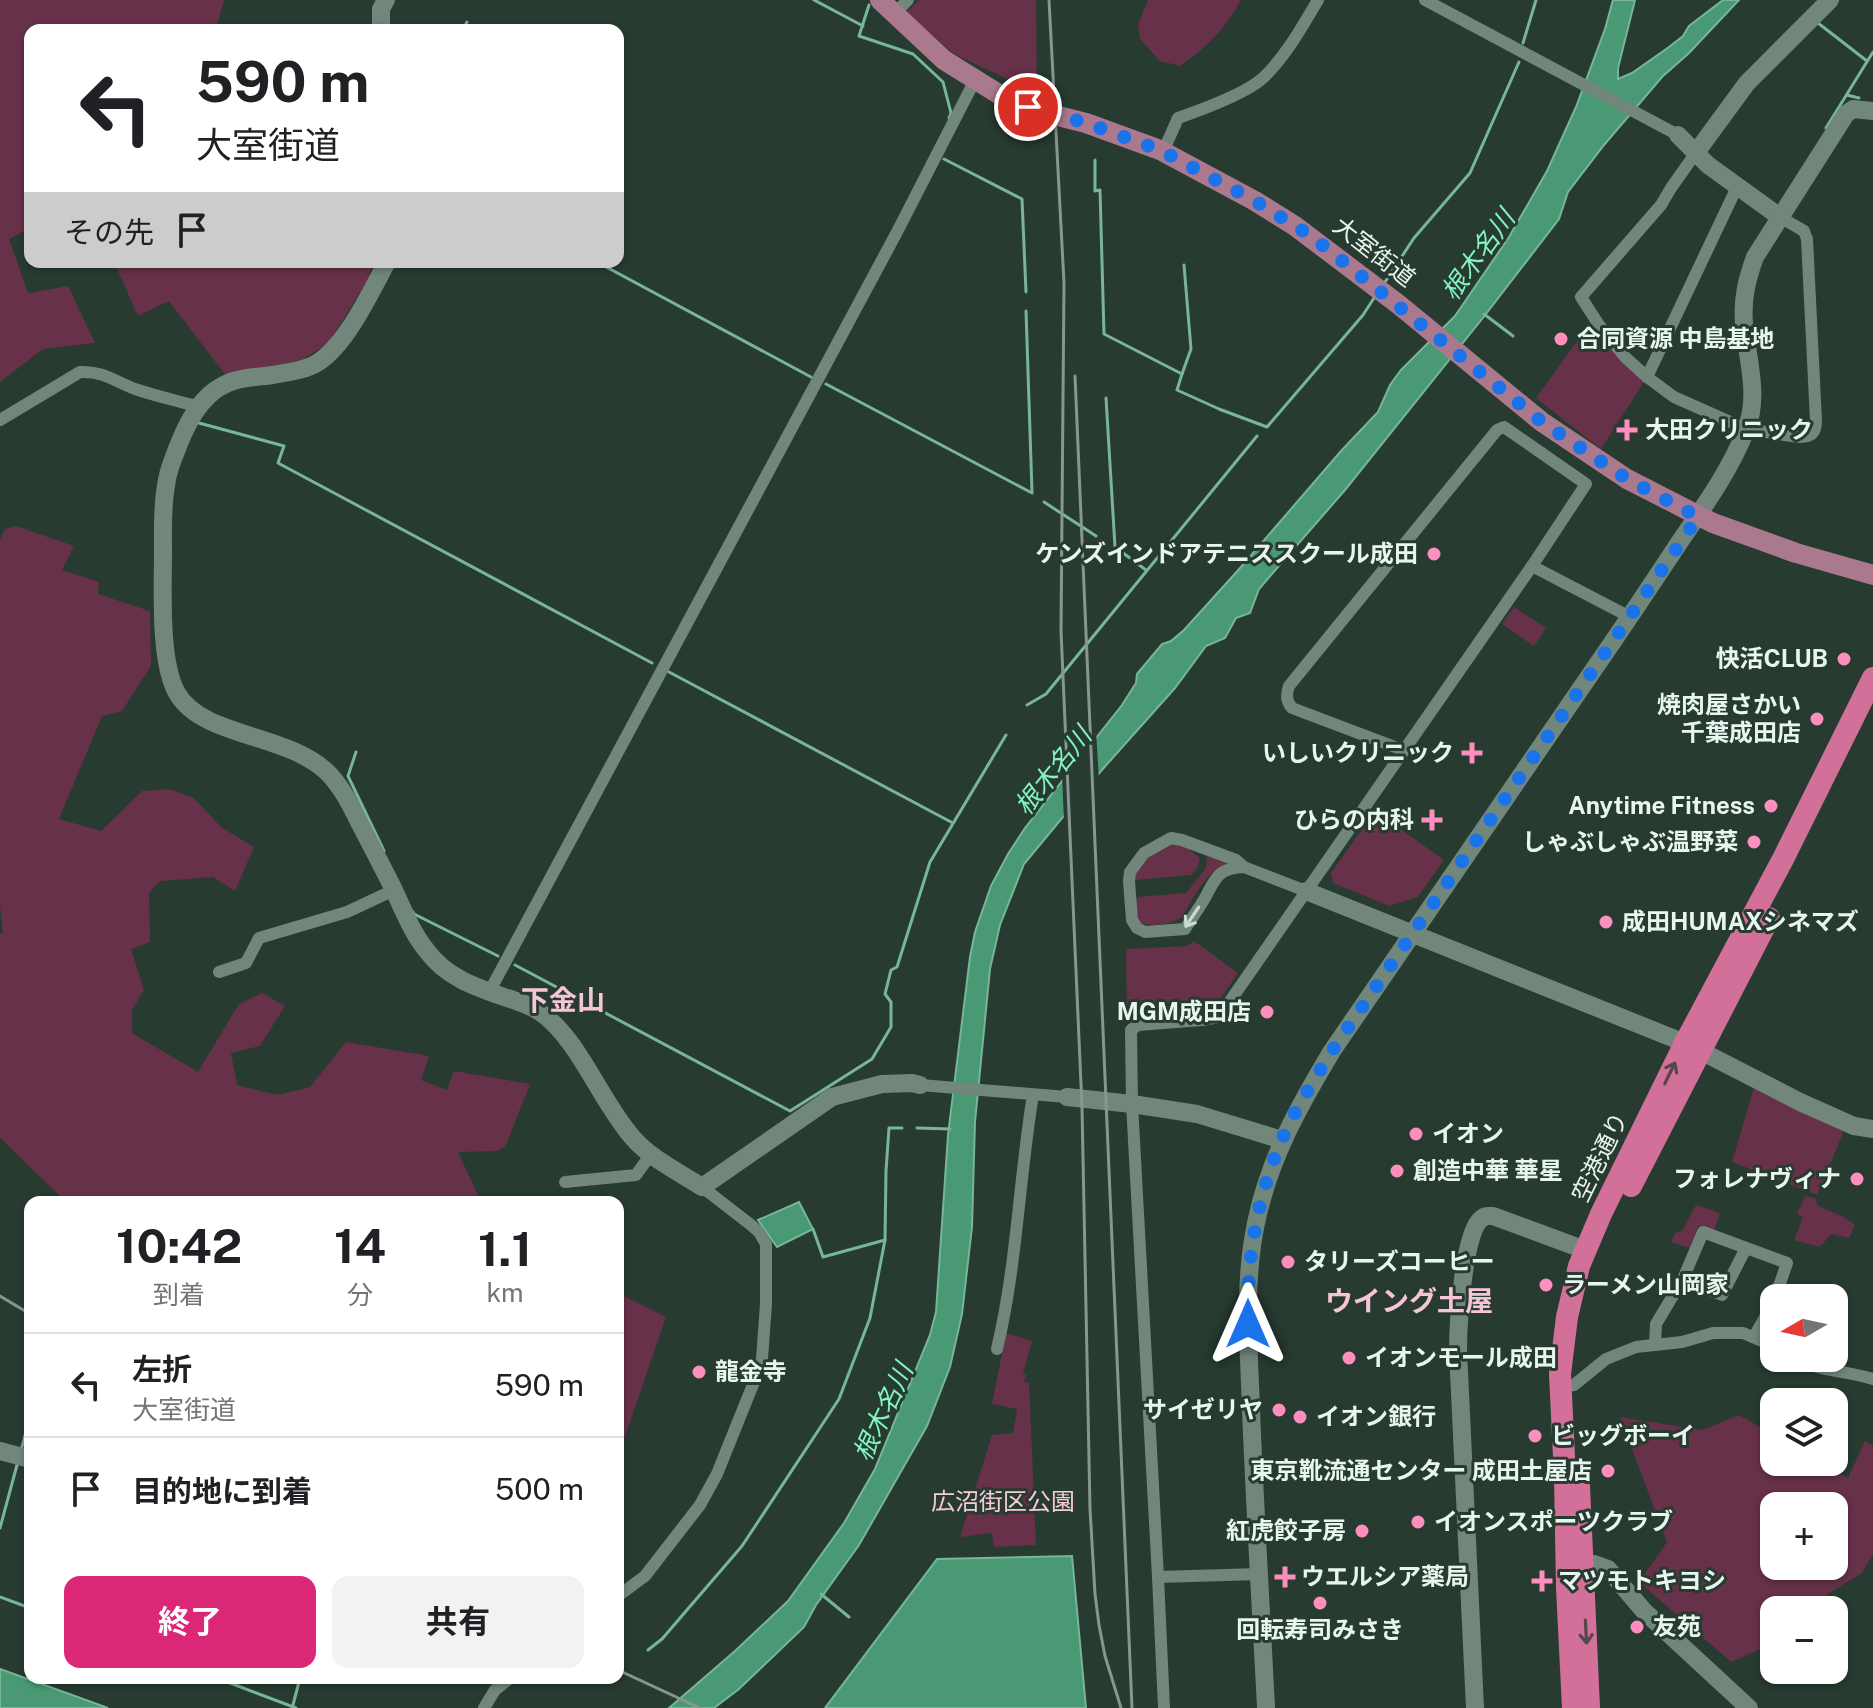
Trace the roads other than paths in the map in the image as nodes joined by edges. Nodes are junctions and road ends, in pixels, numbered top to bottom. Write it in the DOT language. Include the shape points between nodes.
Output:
graph roads {
  1 [pos="386,0"];
  2 [pos="1318,0"];
  3 [pos="1425,0"];
  4 [pos="1830,0"];
  5 [pos="894,5"];
  6 [pos="381,24"];
  7 [pos="975,80"];
  8 [pos="1873,111"];
  9 [pos="1678,135"];
  10 [pos="1163,152"];
  11 [pos="1695,154"];
  12 [pos="1737,187"];
  13 [pos="1780,217"];
  14 [pos="384,268"];
  15 [pos="1647,377"];
  16 [pos="199,407"];
  17 [pos="0,420"];
  18 [pos="1746,429"];
  19 [pos="1698,517"];
  20 [pos="1532,566"];
  21 [pos="1873,575"];
  22 [pos="1630,617"];
  23 [pos="1873,678"];
  24 [pos="1873,714"];
  25 [pos="1403,750"];
  26 [pos="1244,867"];
  27 [pos="394,890"];
  28 [pos="1306,891"];
  29 [pos="1413,933"];
  30 [pos="219,972"];
  31 [pos="491,992"];
  32 [pos="1693,1046"];
  33 [pos="920,1085"];
  34 [pos="1028,1094"];
  35 [pos="1067,1097"];
  36 [pos="1132,1104"];
  37 [pos="1873,1129"];
  38 [pos="1282,1140"];
  39 [pos="651,1154"];
  40 [pos="565,1182"];
  41 [pos="702,1187"];
  42 [pos="1746,1248"];
  43 [pos="1585,1250"];
  44 [pos="1683,1279"];
  45 [pos="1780,1284"];
  46 [pos="1760,1326"];
  47 [pos="1754,1337"];
  48 [pos="1760,1340"];
  49 [pos="1655,1345"];
  50 [pos="997,1349"];
  51 [pos="1842,1372"];
  52 [pos="1873,1379"];
  53 [pos="1567,1386"];
  54 [pos="0,1451"];
  55 [pos="24,1457"];
  56 [pos="1575,1564"];
  57 [pos="1259,1574"];
  58 [pos="1158,1577"];
  59 [pos="624,1593"];
  60 [pos="502,1684"];
  61 [pos="484,1708"];
  62 [pos="1164,1708"];
  63 [pos="1266,1708"];
  64 [pos="1475,1708"];
  65 [pos="1573,1708"];
  66 [pos="1589,1708"];
  67 [pos="1749,1708"];
  1 -- 6 [label="street"];
  2 -- 10 [label="street" via="1262,79 1178,118"];
  3 -- 9 [label="street"];
  4 -- 11 [label="street" via="1747,83"];
  5 -- 7 [label="main road, 大室街道" via="944,60"];
  7 -- 10 [label="main road, 大室街道" via="1016,103"];
  7 -- 31 [label="street"];
  8 -- 13 [label="street" via="1853,109 1846,114"];
  9 -- 11 [label="street"];
  10 -- 19 [label="main road, 大室街道" via="1311,236 1542,422 1627,479"];
  11 -- 12 [label="street"];
  11 -- 15 [label="street" via="1661,205 1581,297 1625,357"];
  12 -- 13 [label="street"];
  12 -- 15 [label="street"];
  13 -- 18 [label="street" via="1746,282 1744,322 1753,393"];
  13 -- 18 [label="street" via="1804,231 1807,239 1816,431 1798,437"];
  14 -- 16 [label="street" via="330,354 300,370 230,382"];
  15 -- 18 [label="street" via="1674,397"];
  16 -- 17 [label="street" via="80,372"];
  16 -- 27 [label="street" via="185,429 166,485 163,604 173,684 186,706 204,719 296,750 327,772 347,798"];
  18 -- 19 [label="street"];
  19 -- 21 [label="main road, 大室街道"];
  19 -- 22 [label="street"];
  20 -- 22 [label="street"];
  20 -- 25 [label="street"];
  20 -- 25 [label="street" via="1586,484 1504,427 1286,694 1292,708"];
  22 -- 29 [label="street"];
  23 -- 32 [label="highway, 空港通り"];
  24 -- 32 [label="highway, 空港通り"];
  25 -- 28 [label="street"];
  26 -- 26 [label="street, one-way" via="1212,881 1185,929 1145,932 1132,920 1130,872 1144,853 1171,838"];
  26 -- 28 [label="street"];
  27 -- 30 [label="street" via="347,912 259,938 246,963"];
  27 -- 31 [label="street" via="434,961"];
  28 -- 29 [label="street"];
  28 -- 36 [label="street" via="1219,1017 1131,1030"];
  29 -- 32 [label="street"];
  29 -- 38 [label="street" via="1332,1051"];
  31 -- 39 [label="street" via="526,1004 563,1034 634,1140"];
  32 -- 37 [label="street" via="1800,1102"];
  43 -- 32 [label="highway, 空港通り, one-way"];
  32 -- 53 [label="highway, 空港通り" via="1602,1244"];
  33 -- 34 [label="street"];
  33 -- 41 [label="street" via="882,1084 832,1097"];
  34 -- 35 [label="street"];
  34 -- 50 [label="street" via="1007,1309"];
  35 -- 36 [label="street"];
  36 -- 38 [label="street" via="1197,1114"];
  36 -- 58 [label="street"];
  38 -- 57 [label="street" via="1262,1196 1247,1293"];
  39 -- 40 [label="street" via="636,1175"];
  39 -- 41 [label="street"];
  41 -- 59 [label="street" via="759,1232 766,1244 762,1359 700,1505 645,1576"];
  42 -- 44 [label="street" via="1722,1295"];
  42 -- 44 [label="street" via="1703,1232"];
  42 -- 45 [label="street" via="1787,1263"];
  43 -- 53 [label="highway, 空港通り" via="1567,1317 1561,1363"];
  43 -- 64 [label="street" via="1487,1216 1477,1223 1469,1250 1458,1351"];
  44 -- 49 [label="street" via="1656,1324"];
  46 -- 47 [label="street"];
  47 -- 48 [label="street"];
  47 -- 49 [label="street" via="1713,1333"];
  49 -- 53 [label="street" via="1606,1359"];
  51 -- 52 [label="street"];
  53 -- 56 [label="highway, 空港通り"];
  54 -- 55 [label="street"];
  56 -- 65 [label="highway, 空港通り"];
  56 -- 66 [label="highway, 空港通り, one-way"];
  56 -- 67 [label="street" via="1608,1569 1644,1611"];
  57 -- 58 [label="street"];
  57 -- 63 [label="street"];
  58 -- 62 [label="street"];
  60 -- 61 [label="street"];
}
